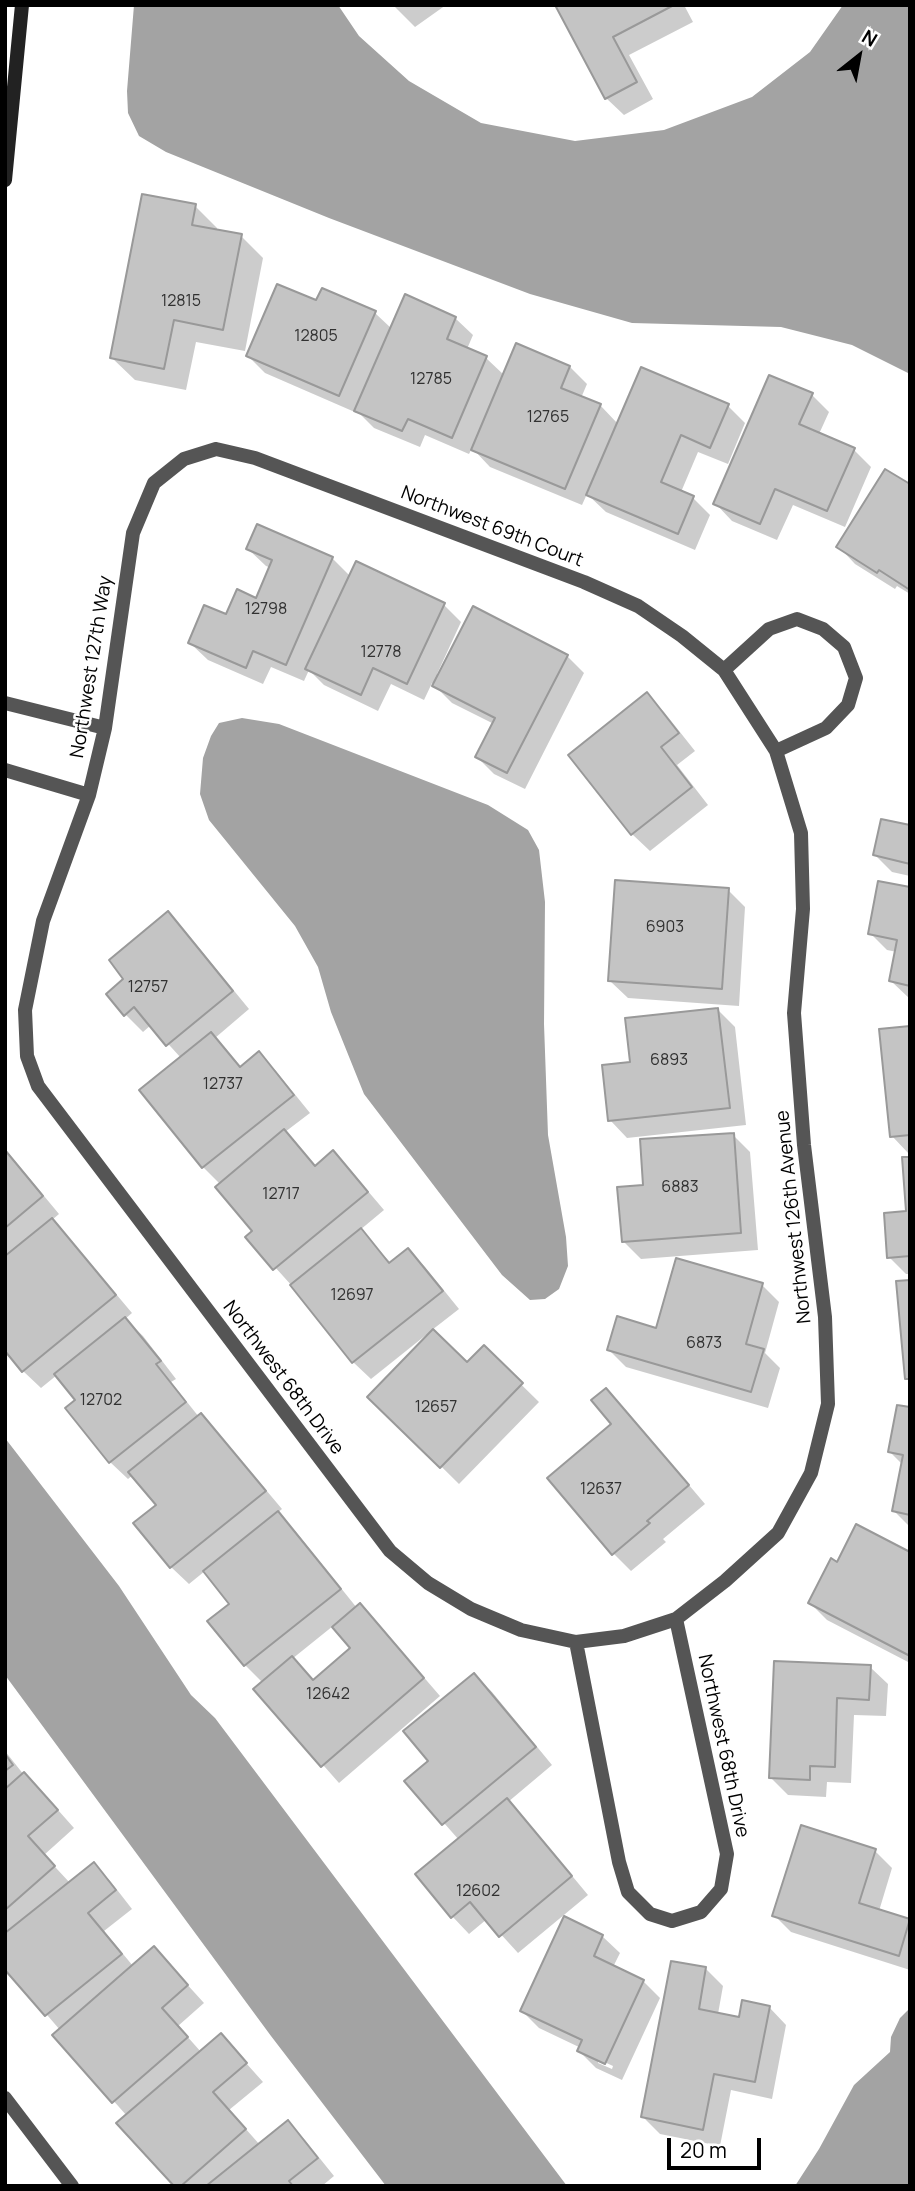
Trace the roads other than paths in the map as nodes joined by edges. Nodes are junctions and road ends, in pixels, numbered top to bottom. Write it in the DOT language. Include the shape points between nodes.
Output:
graph roads {
  1 [pos="22,5"];
  2 [pos="5,180"];
  3 [pos="184,459"];
  4 [pos="724,670"];
  5 [pos="5,703"];
  6 [pos="751,709"];
  7 [pos="105,728"];
  8 [pos="776,751"];
  9 [pos="5,770"];
  10 [pos="89,795"];
  11 [pos="27,1056"];
  12 [pos="676,1619"];
  13 [pos="624,1636"];
  14 [pos="576,1642"];
  15 [pos="5,2098"];
  16 [pos="72,2186"];
  1 -- 2 [label="street"];
  3 -- 4 [label="street, Northwest 69th Court" via="216,449 256,458 584,582 638,606"];
  3 -- 7 [label="street, Northwest 127th Way" via="154,484 133,533"];
  4 -- 6 [label="street, Northwest 69th Court"];
  4 -- 8 [label="street" via="769,629 797,619 823,629 845,647 856,678 848,705 826,728"];
  5 -- 7 [label="street"];
  6 -- 8 [label="street, Northwest 126th Avenue"];
  7 -- 10 [label="street, Northwest 127th Way"];
  8 -- 12 [label="street, Northwest 126th Avenue" via="801,833 803,909 794,1013 825,1317 828,1404 811,1474 778,1533"];
  9 -- 10 [label="street"];
  10 -- 11 [label="street, Northwest 127th Way" via="43,921 24,1010"];
  11 -- 14 [label="street, Northwest 68th Drive" via="38,1086 390,1551 428,1583 471,1609 521,1630"];
  12 -- 13 [label="street, Northwest 126th Avenue"];
  12 -- 14 [label="street, Northwest 68th Drive" via="727,1854 721,1889 702,1912 672,1921 650,1914 628,1892"];
  13 -- 14 [label="street, Northwest 68th Drive"];
  15 -- 16 [label="street"];
}
